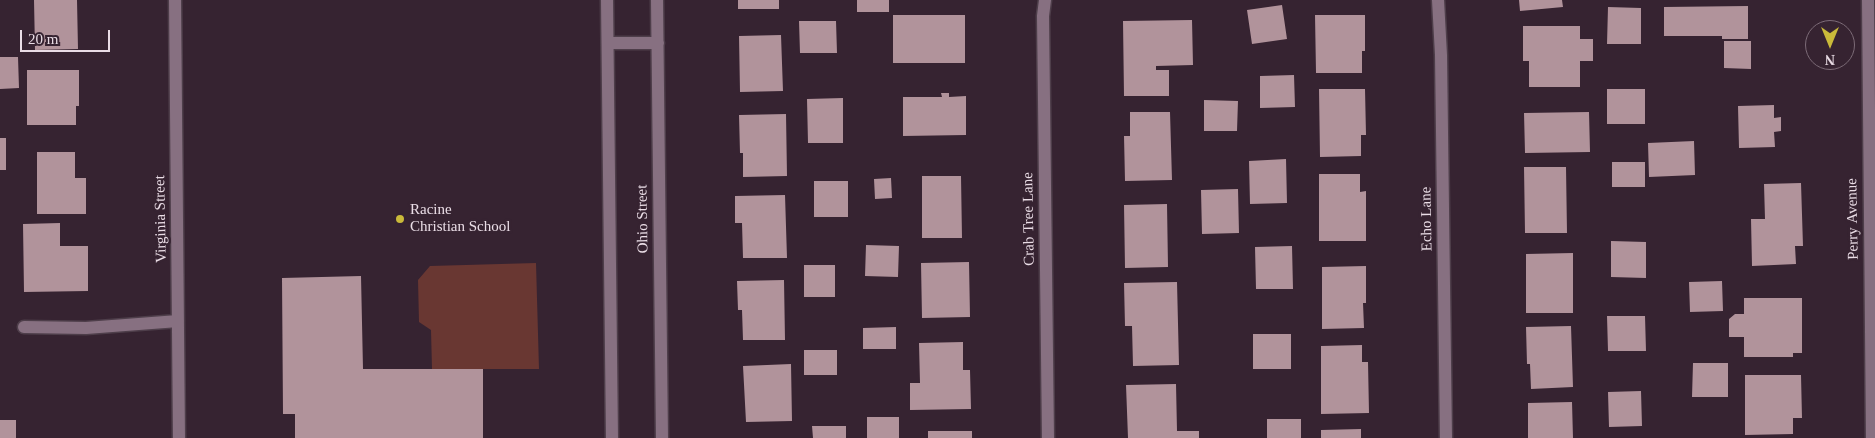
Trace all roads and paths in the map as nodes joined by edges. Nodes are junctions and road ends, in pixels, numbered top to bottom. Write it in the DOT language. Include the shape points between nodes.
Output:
graph roads {
  1 [pos="175,0"];
  2 [pos="607,0"];
  3 [pos="657,0"];
  4 [pos="1045,0"];
  5 [pos="1438,0"];
  6 [pos="1868,0"];
  7 [pos="608,43"];
  8 [pos="658,43"];
  9 [pos="178,321"];
  10 [pos="24,327"];
  11 [pos="179,438"];
  12 [pos="612,438"];
  13 [pos="662,438"];
  14 [pos="1048,438"];
  15 [pos="1446,438"];
  16 [pos="1872,438"];
  1 -- 9 [label="street, Virginia Street"];
  2 -- 7 [label="street"];
  3 -- 8 [label="street, Ohio Street"];
  4 -- 14 [label="street, Crab Tree Lane"];
  5 -- 15 [label="street, Echo Lane"];
  6 -- 16 [label="street, Perry Avenue"];
  7 -- 8 [label="street"];
  7 -- 12 [label="street"];
  8 -- 13 [label="street, Ohio Street"];
  9 -- 10 [label="street" via="86,328"];
  9 -- 11 [label="street, Virginia Street"];
}
